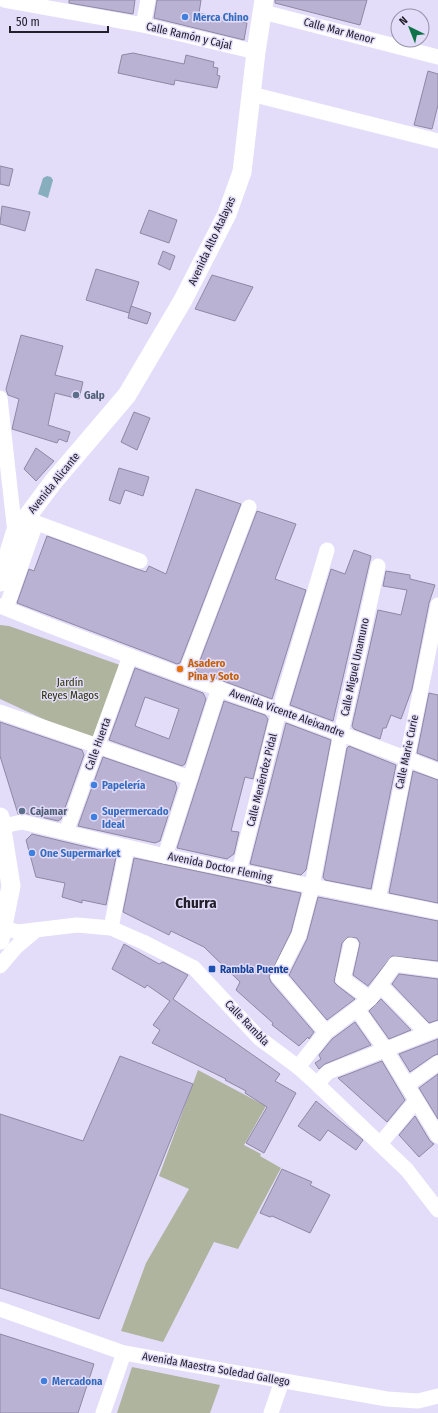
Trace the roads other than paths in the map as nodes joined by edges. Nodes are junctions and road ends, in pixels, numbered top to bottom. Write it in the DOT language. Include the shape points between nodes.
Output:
graph roads {
  1 [pos="4,0"];
  2 [pos="148,0"];
  3 [pos="49,5"];
  4 [pos="264,6"];
  5 [pos="143,25"];
  6 [pos="256,52"];
  7 [pos="438,57"];
  8 [pos="251,94"];
  9 [pos="438,141"];
  10 [pos="127,395"];
  11 [pos="0,398"];
  12 [pos="249,507"];
  13 [pos="26,525"];
  14 [pos="327,550"];
  15 [pos="140,561"];
  16 [pos="378,566"];
  17 [pos="0,582"];
  18 [pos="438,605"];
  19 [pos="3,607"];
  20 [pos="130,656"];
  21 [pos="185,675"];
  22 [pos="219,688"];
  23 [pos="279,711"];
  24 [pos="0,712"];
  25 [pos="341,733"];
  26 [pos="97,747"];
  27 [pos="406,759"];
  28 [pos="438,771"];
  29 [pos="190,778"];
  30 [pos="1,821"];
  31 [pos="66,832"];
  32 [pos="128,847"];
  33 [pos="165,856"];
  34 [pos="239,871"];
  35 [pos="7,877"];
  36 [pos="312,886"];
  37 [pos="378,900"];
  38 [pos="438,912"];
  39 [pos="111,928"];
  40 [pos="37,930"];
  41 [pos="1,934"];
  42 [pos="351,945"];
  43 [pos="0,966"];
  44 [pos="438,970"];
  45 [pos="381,986"];
  46 [pos="370,999"];
  47 [pos="357,1009"];
  48 [pos="433,1031"];
  49 [pos="326,1032"];
  50 [pos="386,1049"];
  51 [pos="438,1063"];
  52 [pos="298,1067"];
  53 [pos="317,1084"];
  54 [pos="407,1085"];
  55 [pos="416,1101"];
  56 [pos="433,1117"];
  57 [pos="438,1136"];
  58 [pos="380,1144"];
  59 [pos="437,1205"];
  60 [pos="0,1310"];
  61 [pos="124,1353"];
  62 [pos="282,1381"];
  63 [pos="438,1396"];
  64 [pos="103,1413"];
  65 [pos="271,1413"];
  1 -- 3 [label="street, Calle Ramón y Cajal"];
  2 -- 5 [label="street"];
  3 -- 5 [label="street, Calle Ramón y Cajal"];
  4 -- 6 [label="main road, Avenida Alto Atalayas"];
  4 -- 7 [label="street, Calle Mar Menor"];
  5 -- 6 [label="street, Calle Ramón y Cajal"];
  6 -- 8 [label="main road, Avenida Alto Atalayas"];
  8 -- 9 [label="street"];
  8 -- 10 [label="main road, Avenida Alto Atalayas" via="242,172 227,214 184,300"];
  10 -- 13 [label="main road, Avenida Alicante" via="53,482"];
  11 -- 13 [label="street"];
  12 -- 21 [label="street"];
  13 -- 15 [label="street"];
  13 -- 17 [label="main road, Avenida Alicante"];
  13 -- 19 [label="street"];
  14 -- 23 [label="street, Calle Menéndez Pidal"];
  16 -- 25 [label="street, Calle Miguel Unamuno"];
  18 -- 27 [label="street, Calle Marie Curie"];
  19 -- 20 [label="street, Avenida Vicente Aleixandre"];
  20 -- 21 [label="street, Avenida Vicente Aleixandre"];
  20 -- 26 [label="street, Calle Huerta"];
  21 -- 22 [label="street, Avenida Vicente Aleixandre"];
  22 -- 23 [label="street, Avenida Vicente Aleixandre"];
  22 -- 29 [label="street"];
  23 -- 25 [label="street, Avenida Vicente Aleixandre"];
  23 -- 34 [label="street, Calle Menéndez Pidal"];
  24 -- 26 [label="street"];
  25 -- 27 [label="street, Avenida Vicente Aleixandre"];
  25 -- 36 [label="street, Calle Miguel Unamuno"];
  26 -- 29 [label="street"];
  26 -- 31 [label="street, Calle Huerta"];
  27 -- 28 [label="street, Avenida Vicente Aleixandre"];
  27 -- 37 [label="street, Calle Marie Curie"];
  29 -- 33 [label="street"];
  30 -- 31 [label="street, Avenida Doctor Fleming" via="22,822"];
  30 -- 35 [label="main road"];
  31 -- 32 [label="street, Avenida Doctor Fleming"];
  32 -- 33 [label="street, Avenida Doctor Fleming"];
  32 -- 39 [label="street"];
  33 -- 34 [label="street, Avenida Doctor Fleming"];
  34 -- 36 [label="street, Avenida Doctor Fleming"];
  35 -- 41 [label="main road"];
  36 -- 37 [label="street, Avenida Doctor Fleming"];
  36 -- 49 [label="street, Calle Miguel Unamuno" via="299,936 278,976"];
  37 -- 38 [label="street, Avenida Doctor Fleming"];
  39 -- 40 [label="street, Calle Rambla" via="77,925"];
  39 -- 52 [label="street, Calle Rambla" via="194,968 259,1038"];
  40 -- 41 [label="street, Calle Rambla"];
  40 -- 43 [label="street" via="16,947"];
  42 -- 46 [label="street" via="343,979"];
  44 -- 45 [label="street" via="395,964"];
  45 -- 46 [label="street"];
  45 -- 48 [label="street"];
  46 -- 47 [label="street"];
  47 -- 49 [label="street"];
  47 -- 50 [label="street"];
  48 -- 50 [label="street"];
  49 -- 52 [label="street"];
  50 -- 53 [label="street" via="328,1072"];
  50 -- 54 [label="street"];
  51 -- 54 [label="street"];
  52 -- 53 [label="street, Calle Rambla"];
  53 -- 58 [label="street, Calle Rambla"];
  54 -- 55 [label="street"];
  55 -- 56 [label="street"];
  55 -- 58 [label="street"];
  56 -- 57 [label="street"];
  58 -- 59 [label="street, Calle Rambla"];
  60 -- 61 [label="street, Avenida Maestra Soledad Gallego"];
  61 -- 62 [label="street, Avenida Maestra Soledad Gallego"];
  61 -- 64 [label="street"];
  62 -- 63 [label="street, Avenida Maestra Soledad Gallego" via="387,1399 418,1401"];
  62 -- 65 [label="street"];
}
